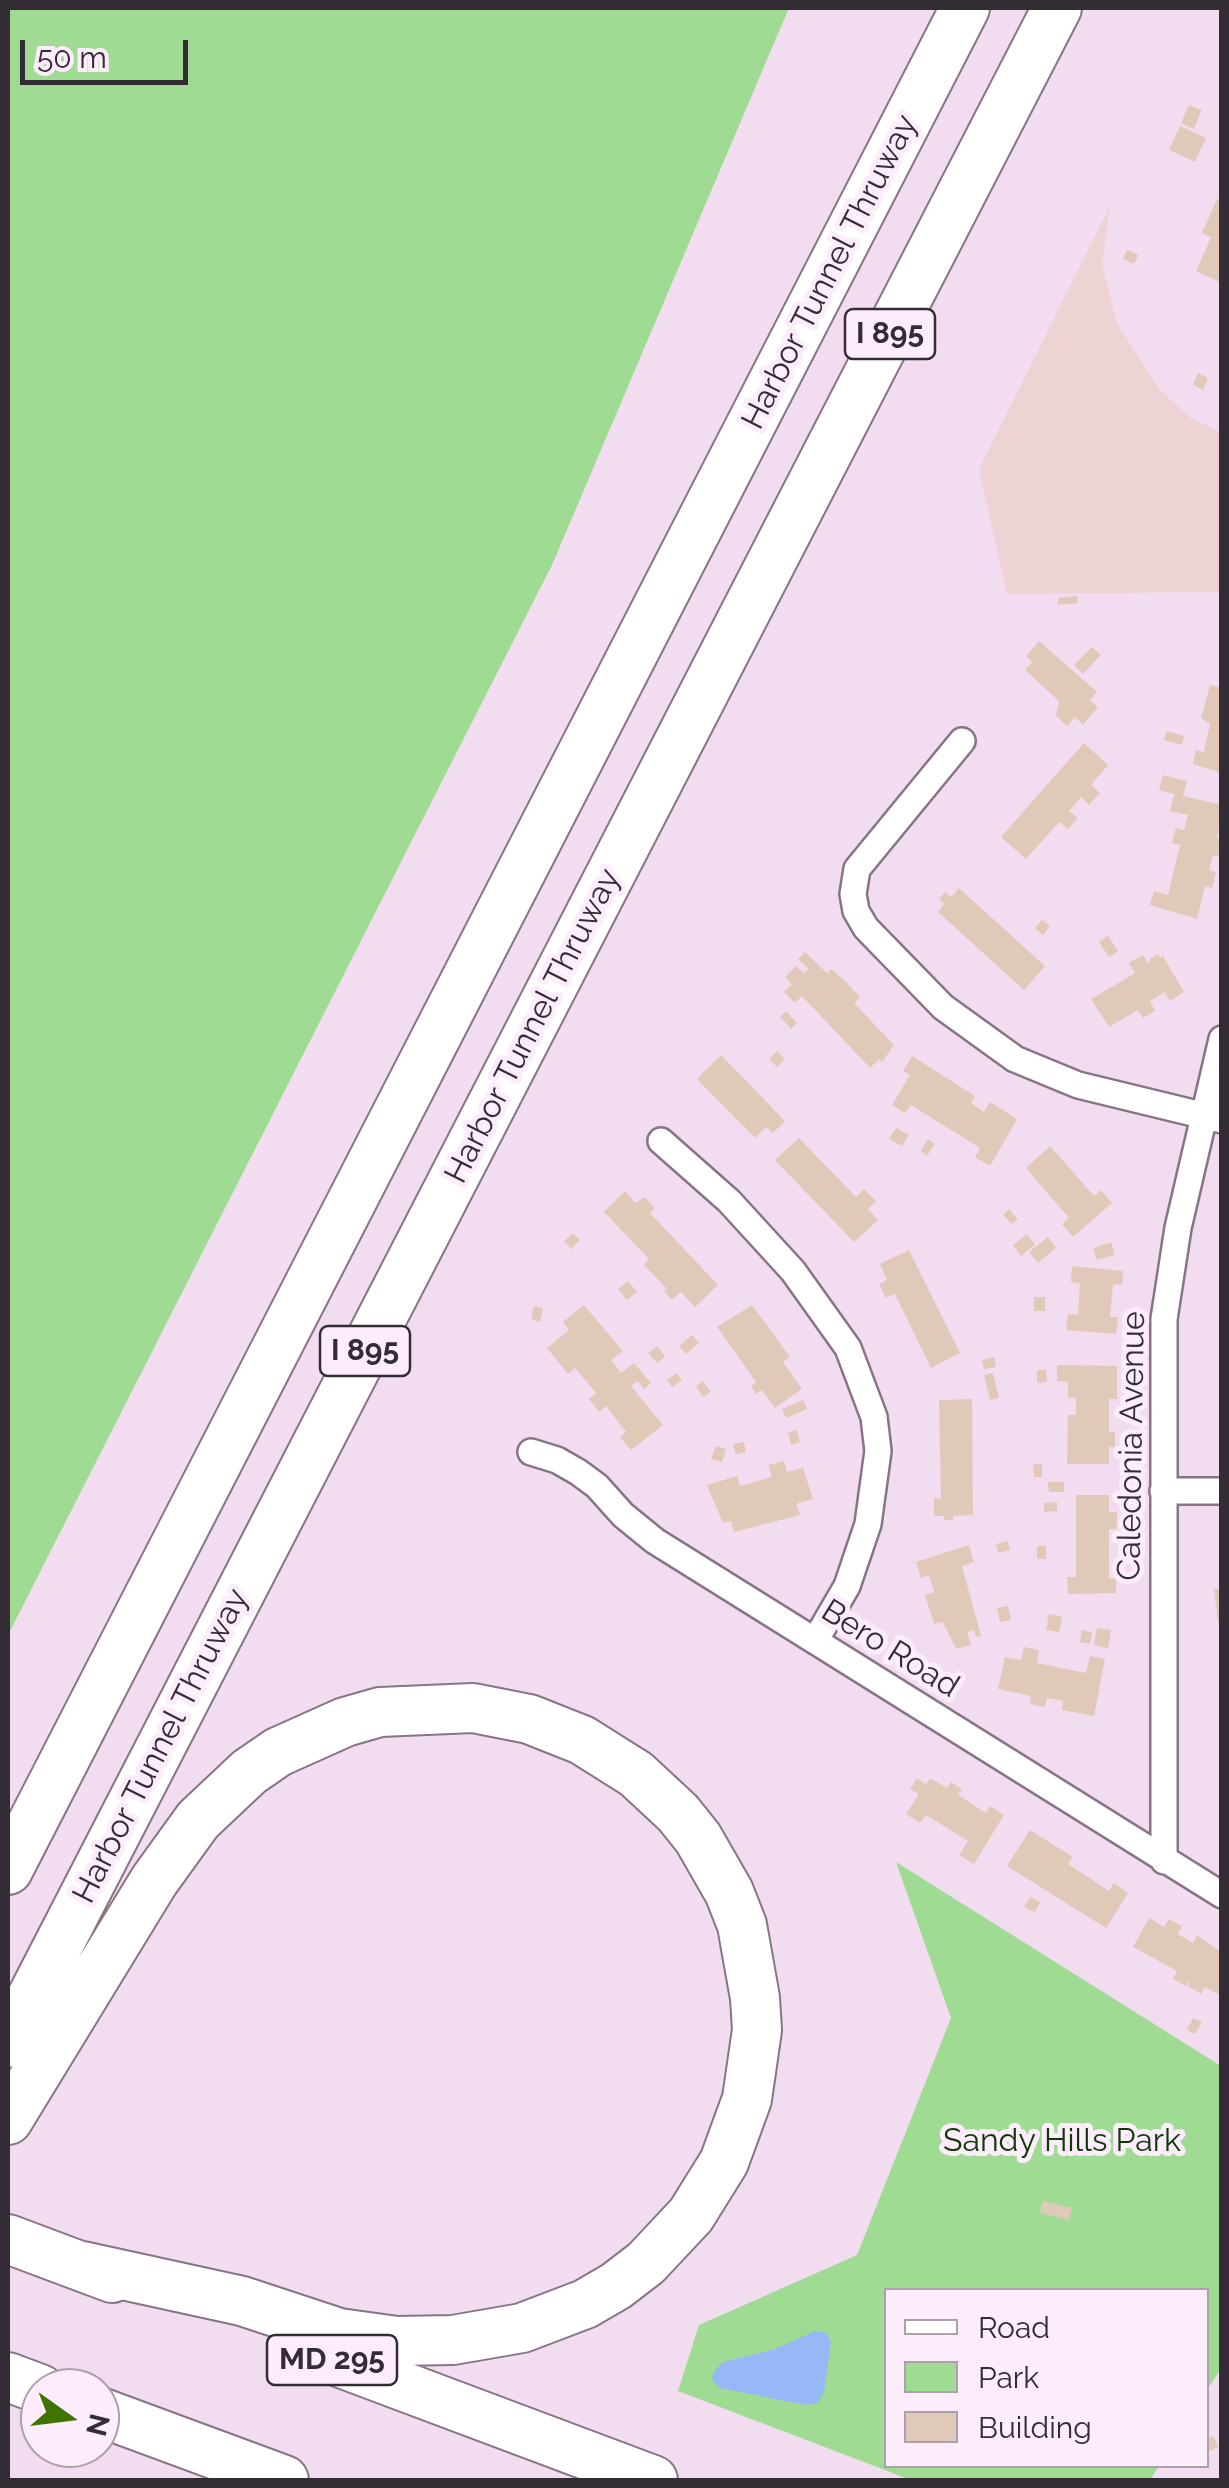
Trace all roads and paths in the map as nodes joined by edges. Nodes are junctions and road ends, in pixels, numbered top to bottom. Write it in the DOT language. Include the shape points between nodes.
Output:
graph roads {
  1 [pos="965,8"];
  2 [pos="1057,8"];
  3 [pos="962,741"];
  4 [pos="1222,1038"];
  5 [pos="1212,1117"];
  6 [pos="662,1141"];
  7 [pos="531,1452"];
  8 [pos="1163,1491"];
  9 [pos="1222,1491"];
  10 [pos="815,1641"];
  11 [pos="1164,1861"];
  12 [pos="8,1870"];
  13 [pos="1222,1895"];
  14 [pos="8,2044"];
  15 [pos="8,2120"];
  16 [pos="9,2240"];
  17 [pos="82,2266"];
  18 [pos="120,2419"];
  19 [pos="284,2480"];
  20 [pos="654,2480"];
  1 -- 12 [label="highway, Harbor Tunnel Thruway / I 895"];
  2 -- 14 [label="highway, Harbor Tunnel Thruway / I 895"];
  3 -- 5 [label="street" via="857,869 853,894 866,928 944,1007 1041,1071"];
  4 -- 5 [label="street, Caledonia Avenue"];
  5 -- 8 [label="street, Caledonia Avenue" via="1175,1244 1164,1319"];
  6 -- 10 [label="street" via="794,1271 848,1348 874,1418 878,1451 868,1524 846,1586"];
  7 -- 10 [label="street, Bero Road" via="578,1472 655,1541"];
  8 -- 9 [label="street"];
  8 -- 11 [label="street, Caledonia Avenue"];
  10 -- 11 [label="street, Bero Road"];
  11 -- 13 [label="street, Bero Road"];
  15 -- 17 [label="highway" via="198,1820 278,1752 344,1722 380,1712 473,1708 529,1719 582,1740 636,1774 678,1813 728,1892 742,1925 756,1998 747,2099 724,2162 691,2215 646,2263 585,2304 522,2328 396,2341 339,2334 242,2301"];
  16 -- 17 [label="highway, MD 295"];
  17 -- 20 [label="highway, MD 295"];
  18 -- 19 [label="highway"];
}
